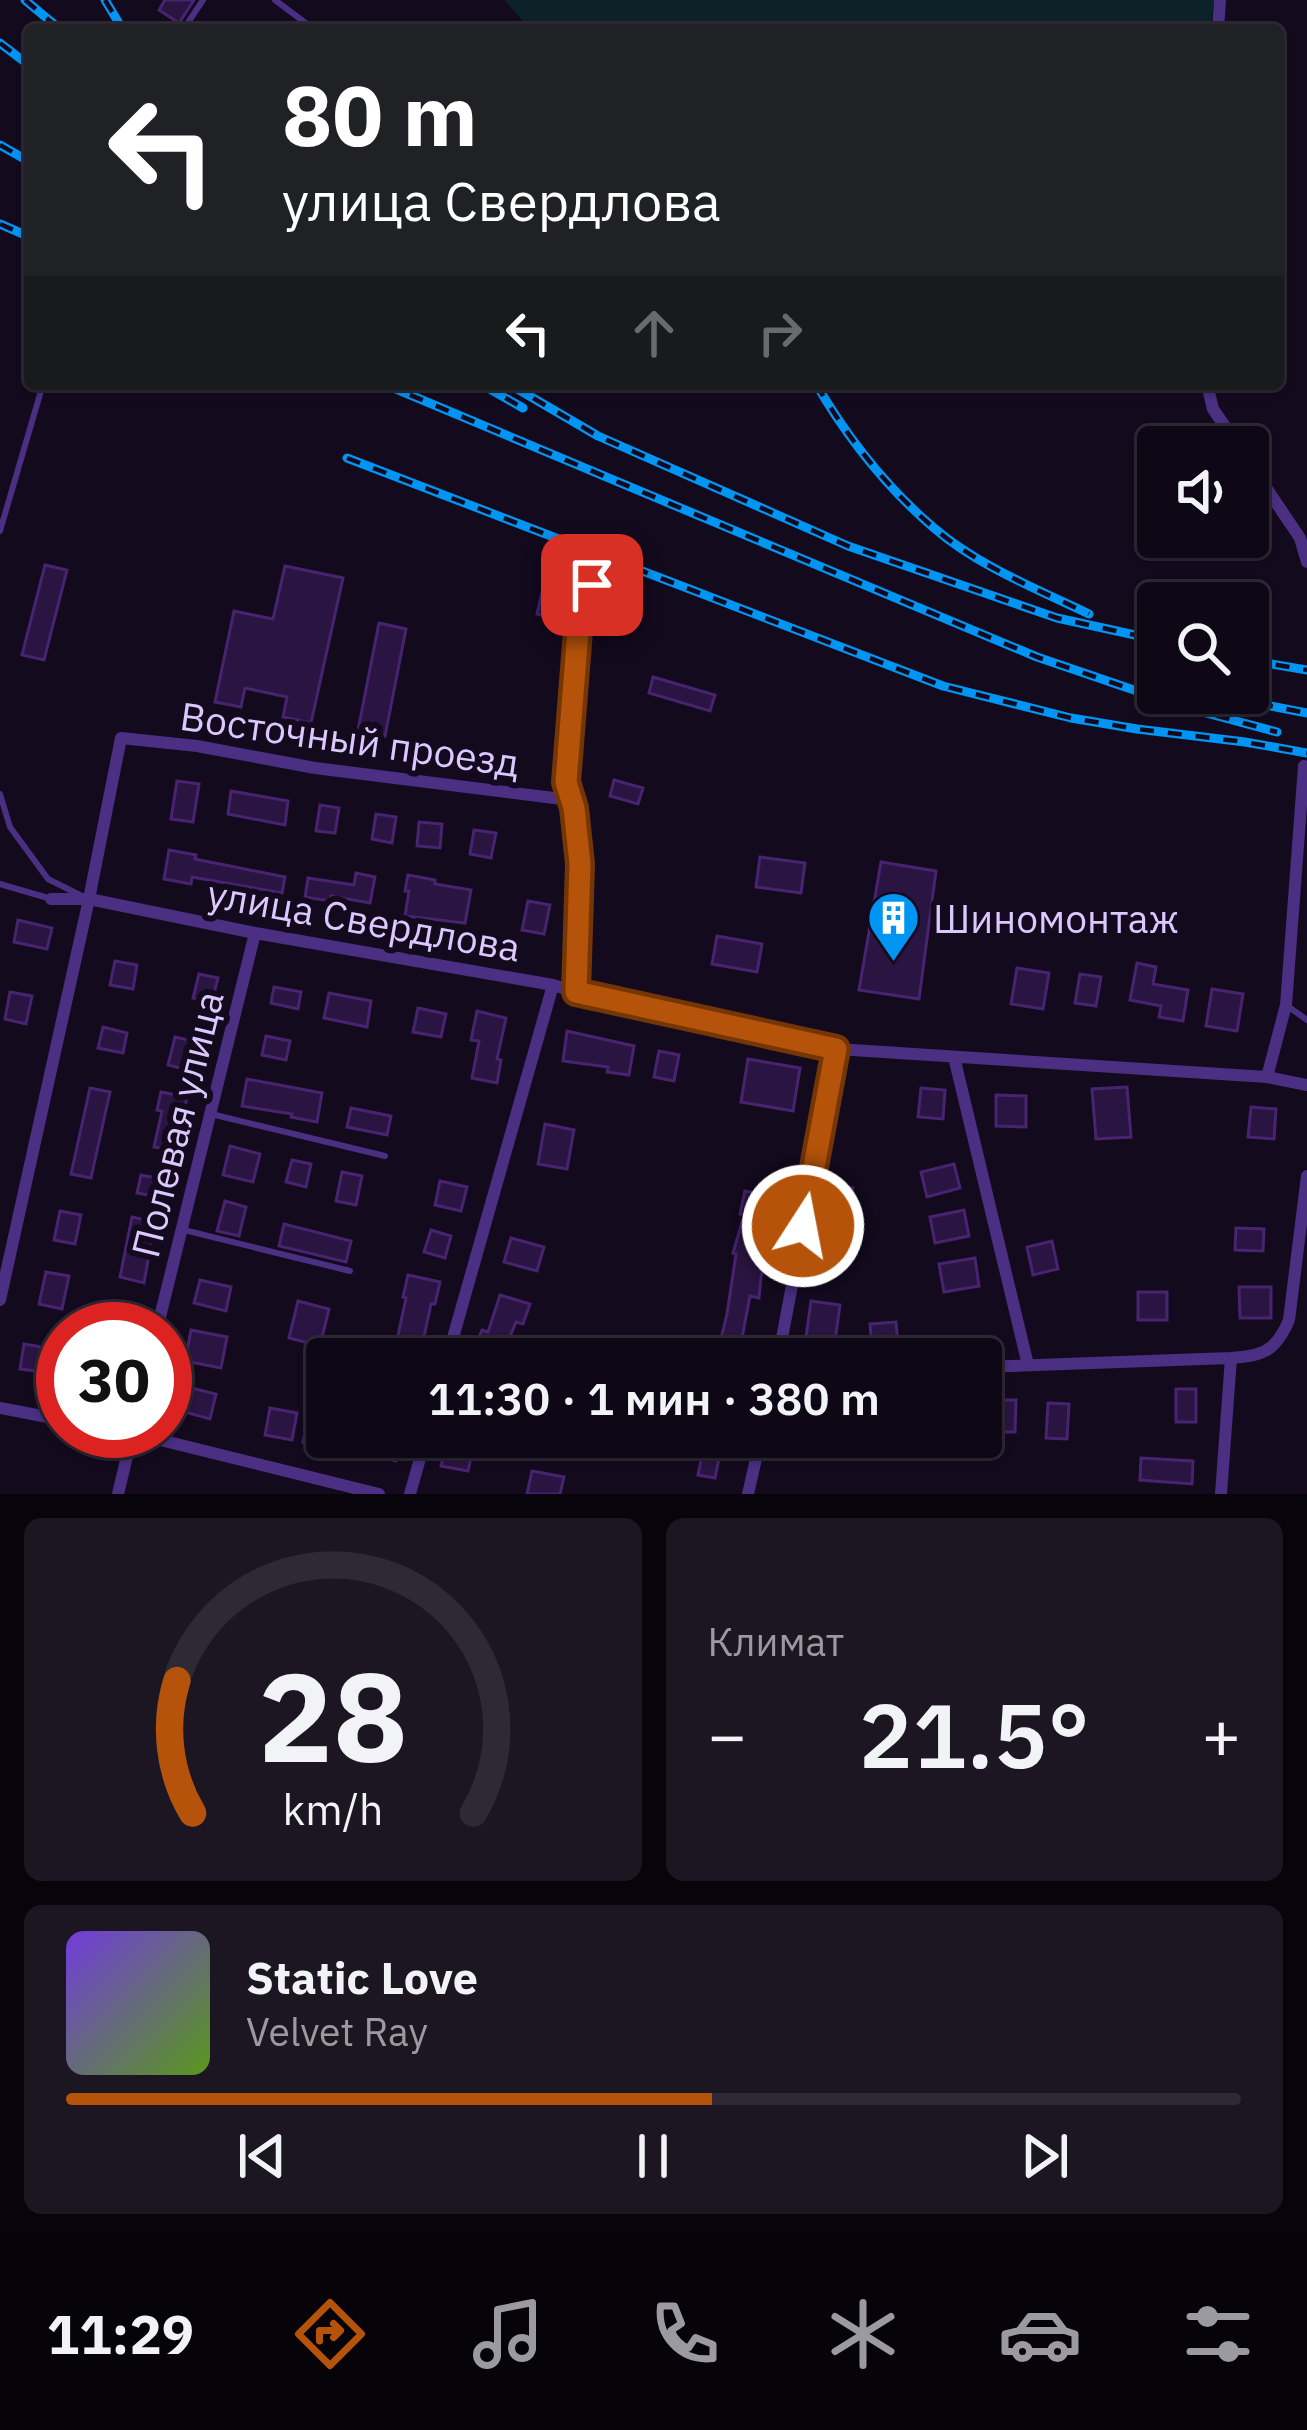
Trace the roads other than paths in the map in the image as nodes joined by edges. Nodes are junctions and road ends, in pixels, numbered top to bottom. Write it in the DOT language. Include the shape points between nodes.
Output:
graph roads {
  1 [pos="275,0"];
  2 [pos="307,24"];
  3 [pos="41,390"];
  4 [pos="1208,390"];
  5 [pos="1224,426"];
  6 [pos="1269,492"];
  7 [pos="0,531"];
  8 [pos="1307,562"];
  9 [pos="592,585"];
  10 [pos="1304,766"];
  11 [pos="0,794"];
  12 [pos="570,800"];
  13 [pos="0,884"];
  14 [pos="51,899"];
  15 [pos="89,899"];
  16 [pos="255,933"];
  17 [pos="553,985"];
  18 [pos="576,992"];
  19 [pos="1286,1006"];
  20 [pos="1307,1019"];
  21 [pos="836,1049"];
  22 [pos="954,1057"];
  23 [pos="1267,1077"];
  24 [pos="1307,1085"];
  25 [pos="211,1114"];
  26 [pos="385,1156"];
  27 [pos="1307,1176"];
  28 [pos="181,1229"];
  29 [pos="350,1271"];
  30 [pos="0,1300"];
  31 [pos="163,1302"];
  32 [pos="454,1338"];
  33 [pos="782,1338"];
  34 [pos="1231,1358"];
  35 [pos="1028,1365"];
  36 [pos="1002,1366"];
  37 [pos="0,1408"];
  38 [pos="36,1415"];
  39 [pos="192,1447"];
  40 [pos="125,1458"];
  41 [pos="419,1458"];
  42 [pos="756,1458"];
  43 [pos="118,1494"];
  44 [pos="379,1494"];
  45 [pos="410,1494"];
  46 [pos="748,1494"];
  47 [pos="1221,1494"];
  1 -- 2 [label="lane"];
  3 -- 7 [label="lane"];
  4 -- 5 [label="street"];
  6 -- 8 [label="street"];
  9 -- 12 [label="street" via="578,631"];
  10 -- 19 [label="street"];
  11 -- 15 [label="lane" via="10,827 47,879"];
  12 -- 15 [label="street, Восточный проезд" via="121,738"];
  12 -- 18 [label="street" via="580,864"];
  13 -- 14 [label="lane"];
  14 -- 15 [label="street, улица Свердлова"];
  15 -- 16 [label="street, улица Свердлова"];
  15 -- 30 [label="street"];
  16 -- 17 [label="street, улица Свердлова"];
  16 -- 25 [label="street, Полевая улица"];
  17 -- 18 [label="street, улица Свердлова"];
  17 -- 32 [label="street"];
  18 -- 21 [label="street, улица Свердлова"];
  19 -- 20 [label="lane"];
  19 -- 23 [label="street"];
  21 -- 22 [label="street, улица Свердлова"];
  21 -- 33 [label="street"];
  22 -- 23 [label="street, улица Свердлова"];
  22 -- 35 [label="street"];
  23 -- 24 [label="street, улица Свердлова"];
  25 -- 26 [label="lane"];
  25 -- 28 [label="street, Полевая улица"];
  27 -- 34 [label="street" via="1282,1337 1260,1356"];
  28 -- 29 [label="lane"];
  28 -- 31 [label="street, Полевая улица"];
  34 -- 35 [label="street"];
  34 -- 47 [label="street"];
  35 -- 36 [label="street"];
  37 -- 38 [label="street"];
  39 -- 44 [label="street"];
  40 -- 43 [label="street"];
  41 -- 45 [label="street"];
  42 -- 46 [label="street"];
}
